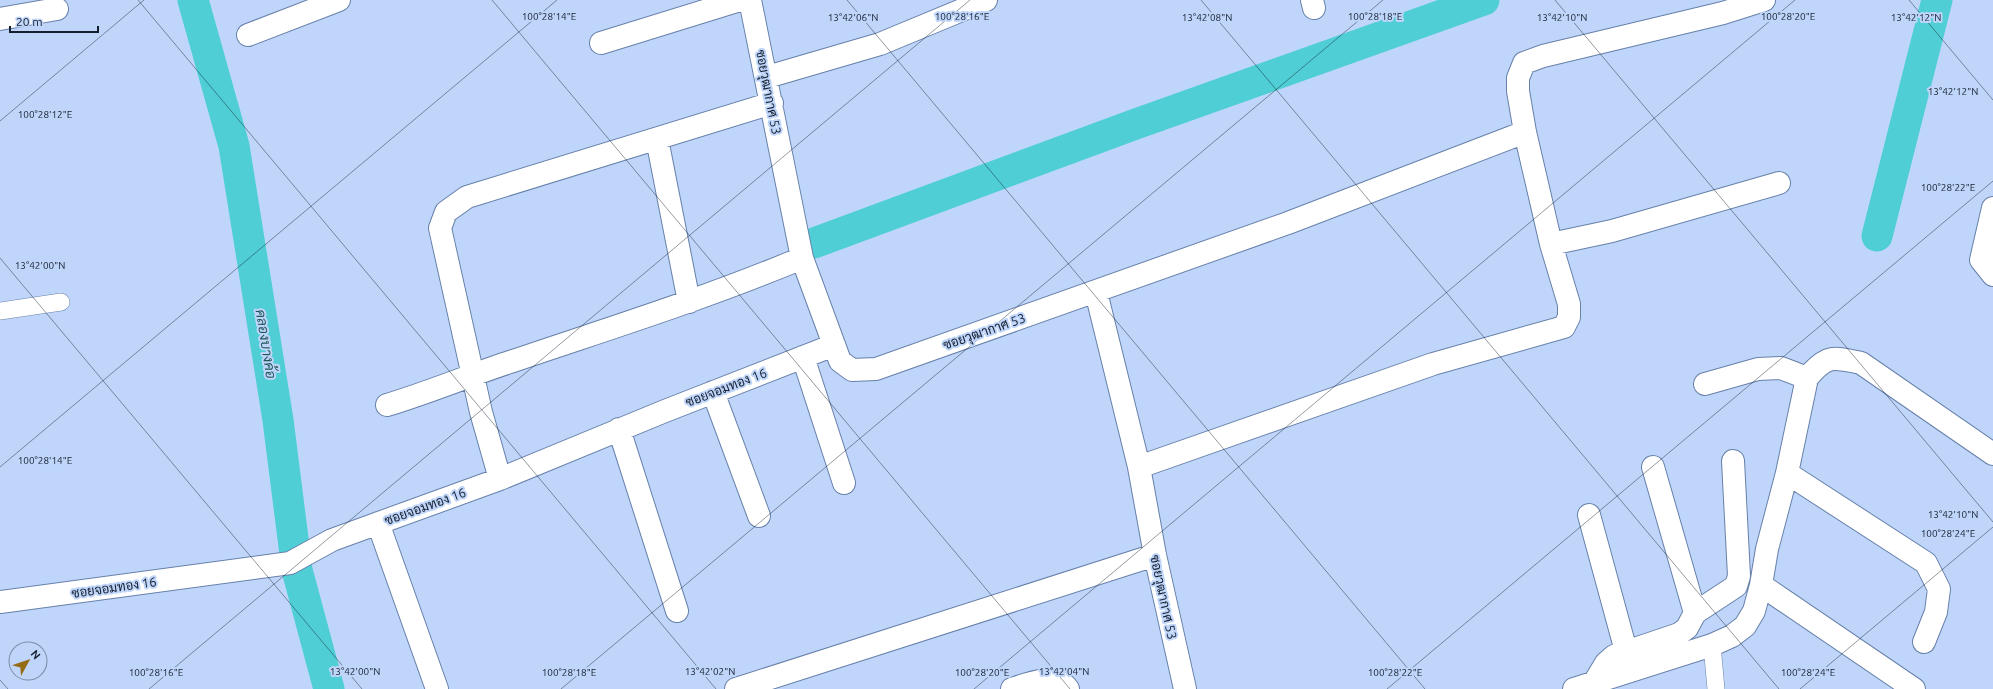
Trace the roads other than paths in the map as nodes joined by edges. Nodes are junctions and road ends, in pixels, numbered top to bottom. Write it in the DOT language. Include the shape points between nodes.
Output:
graph roads {
  1 [pos="339,0"];
  2 [pos="740,0"];
  3 [pos="750,0"];
  4 [pos="986,0"];
  5 [pos="1764,0"];
  6 [pos="57,9"];
  7 [pos="0,19"];
  8 [pos="248,35"];
  9 [pos="601,43"];
  10 [pos="767,77"];
  11 [pos="772,103"];
  12 [pos="1525,132"];
  13 [pos="657,139"];
  14 [pos="1779,184"];
  15 [pos="1993,208"];
  16 [pos="1551,244"];
  17 [pos="802,258"];
  18 [pos="1993,275"];
  19 [pos="1096,292"];
  20 [pos="61,302"];
  21 [pos="689,302"];
  22 [pos="0,311"];
  23 [pos="834,345"];
  24 [pos="803,357"];
  25 [pos="473,374"];
  26 [pos="1807,378"];
  27 [pos="1705,384"];
  28 [pos="713,392"];
  29 [pos="387,405"];
  30 [pos="619,429"];
  31 [pos="1993,454"];
  32 [pos="1734,461"];
  33 [pos="1139,467"];
  34 [pos="1653,467"];
  35 [pos="1787,473"];
  36 [pos="500,478"];
  37 [pos="844,482"];
  38 [pos="1590,515"];
  39 [pos="759,516"];
  40 [pos="378,523"];
  41 [pos="1155,556"];
  42 [pos="1761,585"];
  43 [pos="0,602"];
  44 [pos="677,611"];
  45 [pos="1695,613"];
  46 [pos="1924,642"];
  47 [pos="1712,645"];
  48 [pos="1626,651"];
  49 [pos="1584,686"];
  50 [pos="437,689"];
  51 [pos="736,689"];
  52 [pos="1012,689"];
  53 [pos="1068,689"];
  54 [pos="1185,689"];
  55 [pos="1716,689"];
  56 [pos="1914,689"];
  1 -- 8 [label="street"];
  2 -- 9 [label="street"];
  3 -- 10 [label="street, ซอยวุฒากาศ 53"];
  4 -- 10 [label="street" via="880,44"];
  5 -- 12 [label="street" via="1723,13 1543,56 1524,63 1518,84"];
  6 -- 7 [label="street"];
  10 -- 11 [label="street, ซอยวุฒากาศ 53"];
  11 -- 13 [label="street"];
  11 -- 17 [label="street, ซอยวุฒากาศ 53"];
  12 -- 16 [label="street"];
  12 -- 19 [label="street" via="1295,220"];
  13 -- 21 [label="street"];
  13 -- 25 [label="street" via="467,197 446,212 440,228"];
  14 -- 16 [label="street" via="1612,231"];
  15 -- 18 [label="street" via="1981,260"];
  16 -- 33 [label="street" via="1570,304 1569,317 1564,327 1433,364"];
  17 -- 21 [label="street"];
  17 -- 23 [label="street, ซอยวุฒากาศ 53"];
  19 -- 23 [label="street, ซอยวุฒากาศ 53" via="876,369 852,370 840,361"];
  19 -- 33 [label="street, ซอยวุฒากาศ 53"];
  20 -- 22 [label="lane"];
  21 -- 25 [label="street"];
  23 -- 24 [label="street, ซอยจอมทอง 16"];
  24 -- 28 [label="street, ซอยจอมทอง 16"];
  24 -- 37 [label="street"];
  25 -- 29 [label="street"];
  25 -- 36 [label="street"];
  26 -- 27 [label="street" via="1781,368 1758,370"];
  26 -- 31 [label="street" via="1817,366 1835,357 1861,363"];
  26 -- 35 [label="street"];
  28 -- 30 [label="street, ซอยจอมทอง 16"];
  28 -- 39 [label="street"];
  30 -- 36 [label="street, ซอยจอมทอง 16"];
  30 -- 44 [label="street"];
  32 -- 45 [label="street" via="1739,576 1736,586"];
  33 -- 41 [label="street, ซอยวุฒากาศ 53"];
  34 -- 45 [label="street"];
  35 -- 42 [label="street" via="1767,549"];
  35 -- 46 [label="street" via="1926,563 1940,588 1936,612"];
  36 -- 40 [label="street, ซอยจอมทอง 16"];
  38 -- 48 [label="street"];
  40 -- 43 [label="street, ซอยจอมทอง 16" via="332,540 290,563"];
  40 -- 50 [label="street"];
  41 -- 51 [label="street"];
  41 -- 54 [label="street, ซอยวุฒากาศ 53"];
  42 -- 47 [label="street" via="1754,611 1745,626 1732,636"];
  42 -- 56 [label="street"];
  45 -- 48 [label="street" via="1687,628 1679,634"];
  47 -- 49 [label="street"];
  47 -- 55 [label="lane"];
  48 -- 49 [label="street" via="1614,656"];
  52 -- 53 [label="street" via="1033,682 1053,680"];
}
